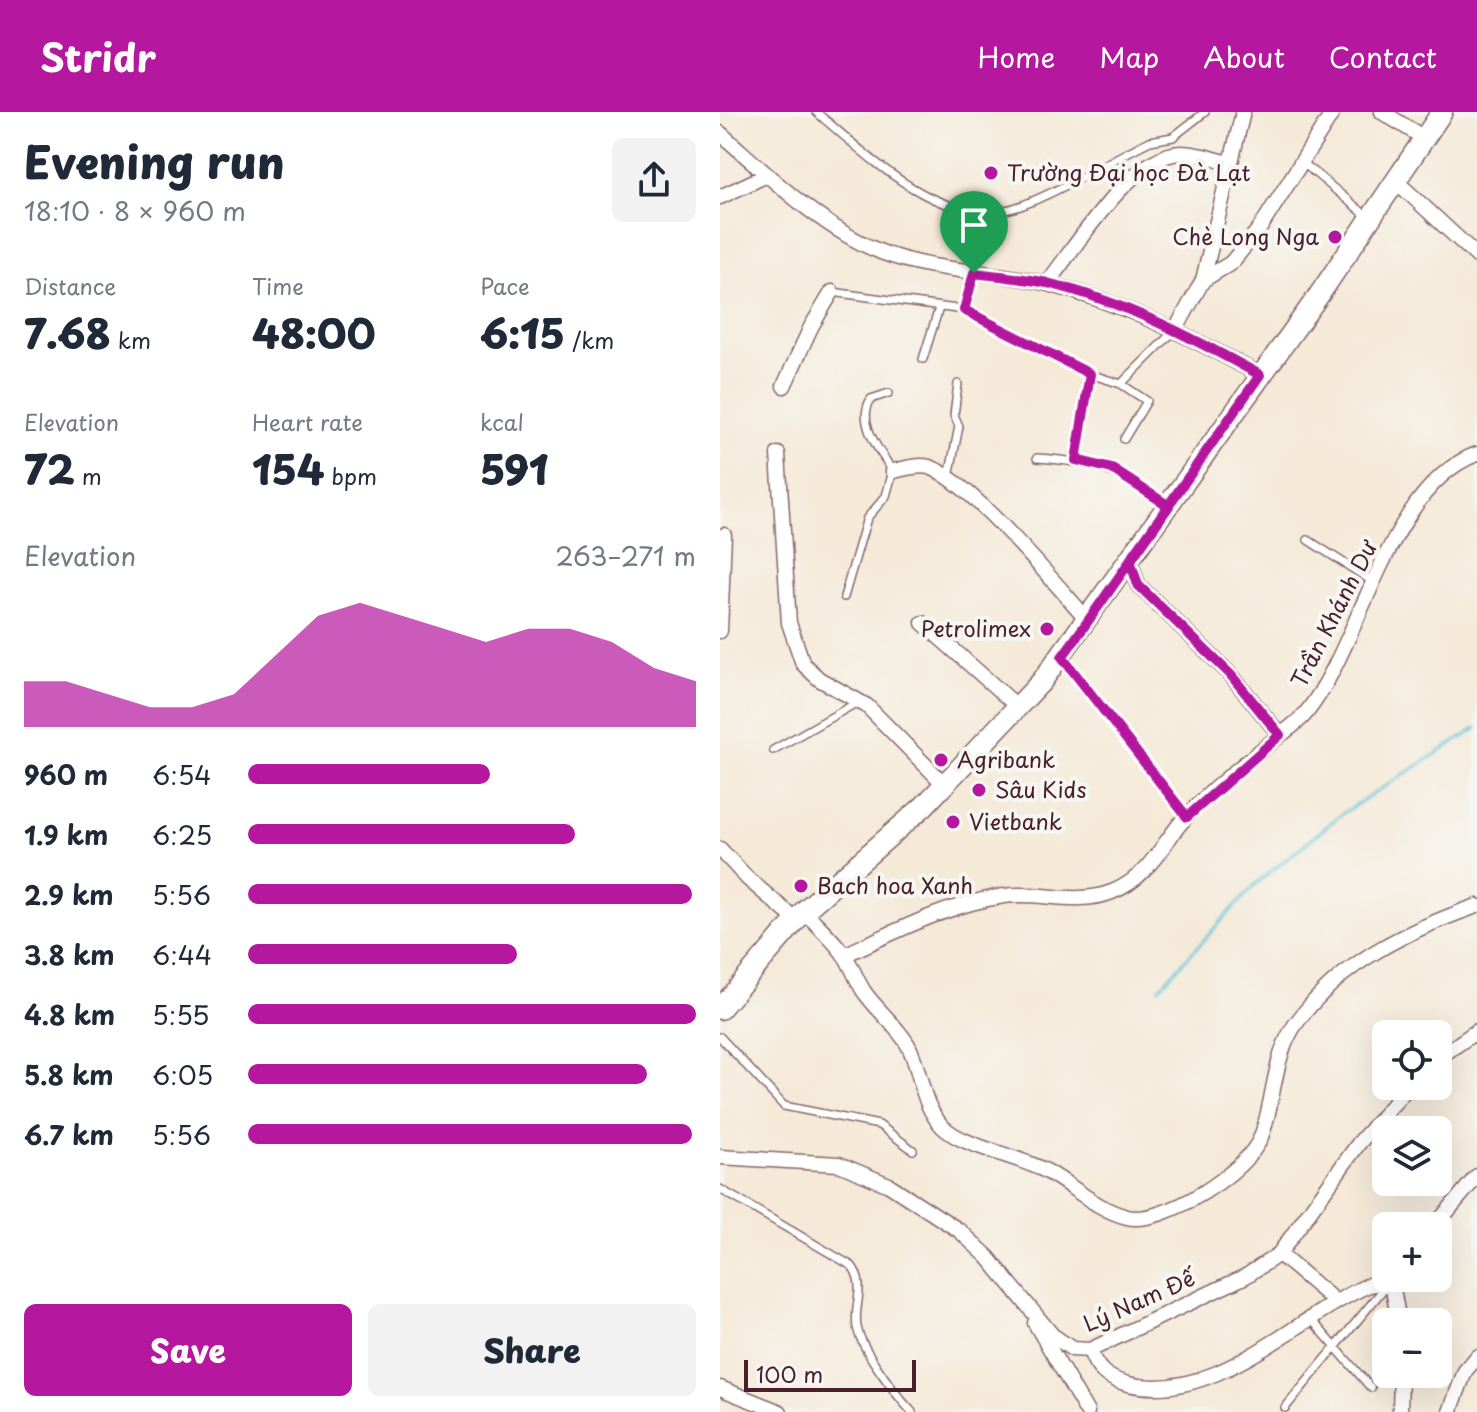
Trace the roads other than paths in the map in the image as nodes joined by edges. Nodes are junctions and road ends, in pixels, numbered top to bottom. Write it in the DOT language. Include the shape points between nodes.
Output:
graph roads {
  1 [pos="816,112"];
  2 [pos="1205,112"];
  3 [pos="1243,112"];
  4 [pos="1333,112"];
  5 [pos="1382,112"];
  6 [pos="1442,112"];
  7 [pos="720,133"];
  8 [pos="1424,138"];
  9 [pos="1302,162"];
  10 [pos="1229,163"];
  11 [pos="767,175"];
  12 [pos="1396,181"];
  13 [pos="720,197"];
  14 [pos="1370,218"];
  15 [pos="1477,256"];
  16 [pos="974,273"];
  17 [pos="1203,280"];
  18 [pos="1047,283"];
  19 [pos="832,292"];
  20 [pos="939,308"];
  21 [pos="964,310"];
  22 [pos="1176,329"];
  23 [pos="923,359"];
  24 [pos="1090,374"];
  25 [pos="1260,375"];
  26 [pos="958,384"];
  27 [pos="1121,384"];
  28 [pos="784,386"];
  29 [pos="889,393"];
  30 [pos="1124,439"];
  31 [pos="778,454"];
  32 [pos="1477,454"];
  33 [pos="1037,458"];
  34 [pos="1076,460"];
  35 [pos="893,471"];
  36 [pos="949,477"];
  37 [pos="1169,506"];
  38 [pos="724,535"];
  39 [pos="1308,540"];
  40 [pos="1130,560"];
  41 [pos="1372,581"];
  42 [pos="844,597"];
  43 [pos="1088,620"];
  44 [pos="923,623"];
  45 [pos="720,631"];
  46 [pos="1062,657"];
  47 [pos="860,701"];
  48 [pos="1019,708"];
  49 [pos="1280,735"];
  50 [pos="773,750"];
  51 [pos="945,785"];
  52 [pos="1187,817"];
  53 [pos="720,849"];
  54 [pos="1477,906"];
  55 [pos="800,916"];
  56 [pos="844,955"];
  57 [pos="720,1009"];
  58 [pos="1477,1031"];
  59 [pos="720,1037"];
  60 [pos="1452,1048"];
  61 [pos="1397,1100"];
  62 [pos="913,1150"];
  63 [pos="720,1157"];
  64 [pos="1477,1176"];
  65 [pos="720,1189"];
  66 [pos="1447,1212"];
  67 [pos="1279,1254"];
  68 [pos="1372,1284"];
  69 [pos="1381,1292"];
  70 [pos="1336,1302"];
  71 [pos="1027,1305"];
  72 [pos="1311,1319"];
  73 [pos="1336,1346"];
  74 [pos="1090,1350"];
  75 [pos="1477,1357"];
  76 [pos="720,1388"];
  77 [pos="1371,1388"];
  78 [pos="1401,1388"];
  79 [pos="1285,1408"];
  80 [pos="780,1412"];
  81 [pos="912,1412"];
  82 [pos="1087,1412"];
  83 [pos="1400,1412"];
  84 [pos="1450,1412"];
  1 -- 2 [label="lane" via="889,173 949,206 986,213 1022,205 1150,141 1173,137"];
  3 -- 10 [label="street"];
  4 -- 9 [label="street"];
  5 -- 8 [label="street"];
  6 -- 8 [label="main road"];
  7 -- 11 [label="street"];
  8 -- 12 [label="main road"];
  9 -- 14 [label="lane"];
  9 -- 17 [label="street" via="1231,263"];
  10 -- 17 [label="street"];
  10 -- 18 [label="street" via="1180,153 1157,158 1127,183"];
  11 -- 13 [label="street"];
  11 -- 16 [label="street" via="849,236 881,252"];
  12 -- 14 [label="main road"];
  12 -- 15 [label="street"];
  14 -- 25 [label="main road"];
  16 -- 18 [label="street"];
  16 -- 21 [label="lane"];
  17 -- 22 [label="street"];
  18 -- 22 [label="street"];
  19 -- 20 [label="lane"];
  19 -- 28 [label="street"];
  20 -- 21 [label="lane"];
  20 -- 23 [label="lane"];
  21 -- 24 [label="lane"];
  22 -- 25 [label="street"];
  22 -- 27 [label="lane"];
  24 -- 27 [label="lane"];
  24 -- 34 [label="lane"];
  25 -- 37 [label="main road"];
  26 -- 36 [label="lane" via="954,415 959,426"];
  27 -- 30 [label="lane" via="1147,401"];
  29 -- 35 [label="lane" via="871,399 866,417"];
  31 -- 47 [label="street" via="795,647 819,679"];
  32 -- 41 [label="street, Trần Khánh Dư" via="1453,466 1421,500"];
  33 -- 34 [label="lane"];
  34 -- 37 [label="lane" via="1112,469"];
  35 -- 36 [label="street" via="930,467"];
  35 -- 42 [label="lane" via="886,496 867,518"];
  36 -- 43 [label="street"];
  37 -- 40 [label="main road"];
  38 -- 45 [label="street"];
  39 -- 41 [label="lane"];
  40 -- 43 [label="main road"];
  40 -- 49 [label="street" via="1138,585 1230,674"];
  41 -- 49 [label="street, Trần Khánh Dư" via="1317,699"];
  43 -- 46 [label="main road"];
  44 -- 48 [label="street"];
  46 -- 48 [label="main road"];
  46 -- 52 [label="lane"];
  47 -- 50 [label="lane"];
  47 -- 51 [label="street"];
  48 -- 51 [label="main road"];
  49 -- 52 [label="street, Trần Khánh Dư"];
  51 -- 55 [label="main road"];
  52 -- 56 [label="street, Trần Khánh Dư" via="1148,869 1108,894 1069,900 1000,897 944,912"];
  53 -- 55 [label="street" via="748,879"];
  54 -- 56 [label="street" via="1376,950 1339,977 1305,1012 1285,1043 1262,1133 1250,1156 1209,1189 1137,1218 1106,1208 1030,1162 943,1127 924,1096 909,1046 863,990"];
  55 -- 56 [label="street"];
  55 -- 57 [label="main road"];
  58 -- 60 [label="street"];
  59 -- 62 [label="lane" via="784,1106 869,1122"];
  61 -- 67 [label="street, Lý Nam Đế"];
  63 -- 71 [label="street, Lý Nam Đế" via="816,1161 862,1171 960,1231"];
  64 -- 66 [label="street"];
  65 -- 81 [label="lane" via="852,1266 860,1281 859,1335"];
  67 -- 70 [label="street"];
  67 -- 74 [label="street, Lý Nam Đế" via="1246,1276"];
  68 -- 70 [label="street"];
  69 -- 73 [label="lane"];
  70 -- 72 [label="street"];
  71 -- 74 [label="street, Lý Nam Đế" via="1063,1343"];
  71 -- 82 [label="street"];
  72 -- 73 [label="lane"];
  72 -- 74 [label="street" via="1231,1367 1178,1384 1143,1387 1120,1382 1098,1370"];
  73 -- 77 [label="lane"];
  73 -- 79 [label="lane"];
  75 -- 84 [label="street" via="1465,1371"];
  76 -- 80 [label="street"];
  78 -- 83 [label="street"];
}
